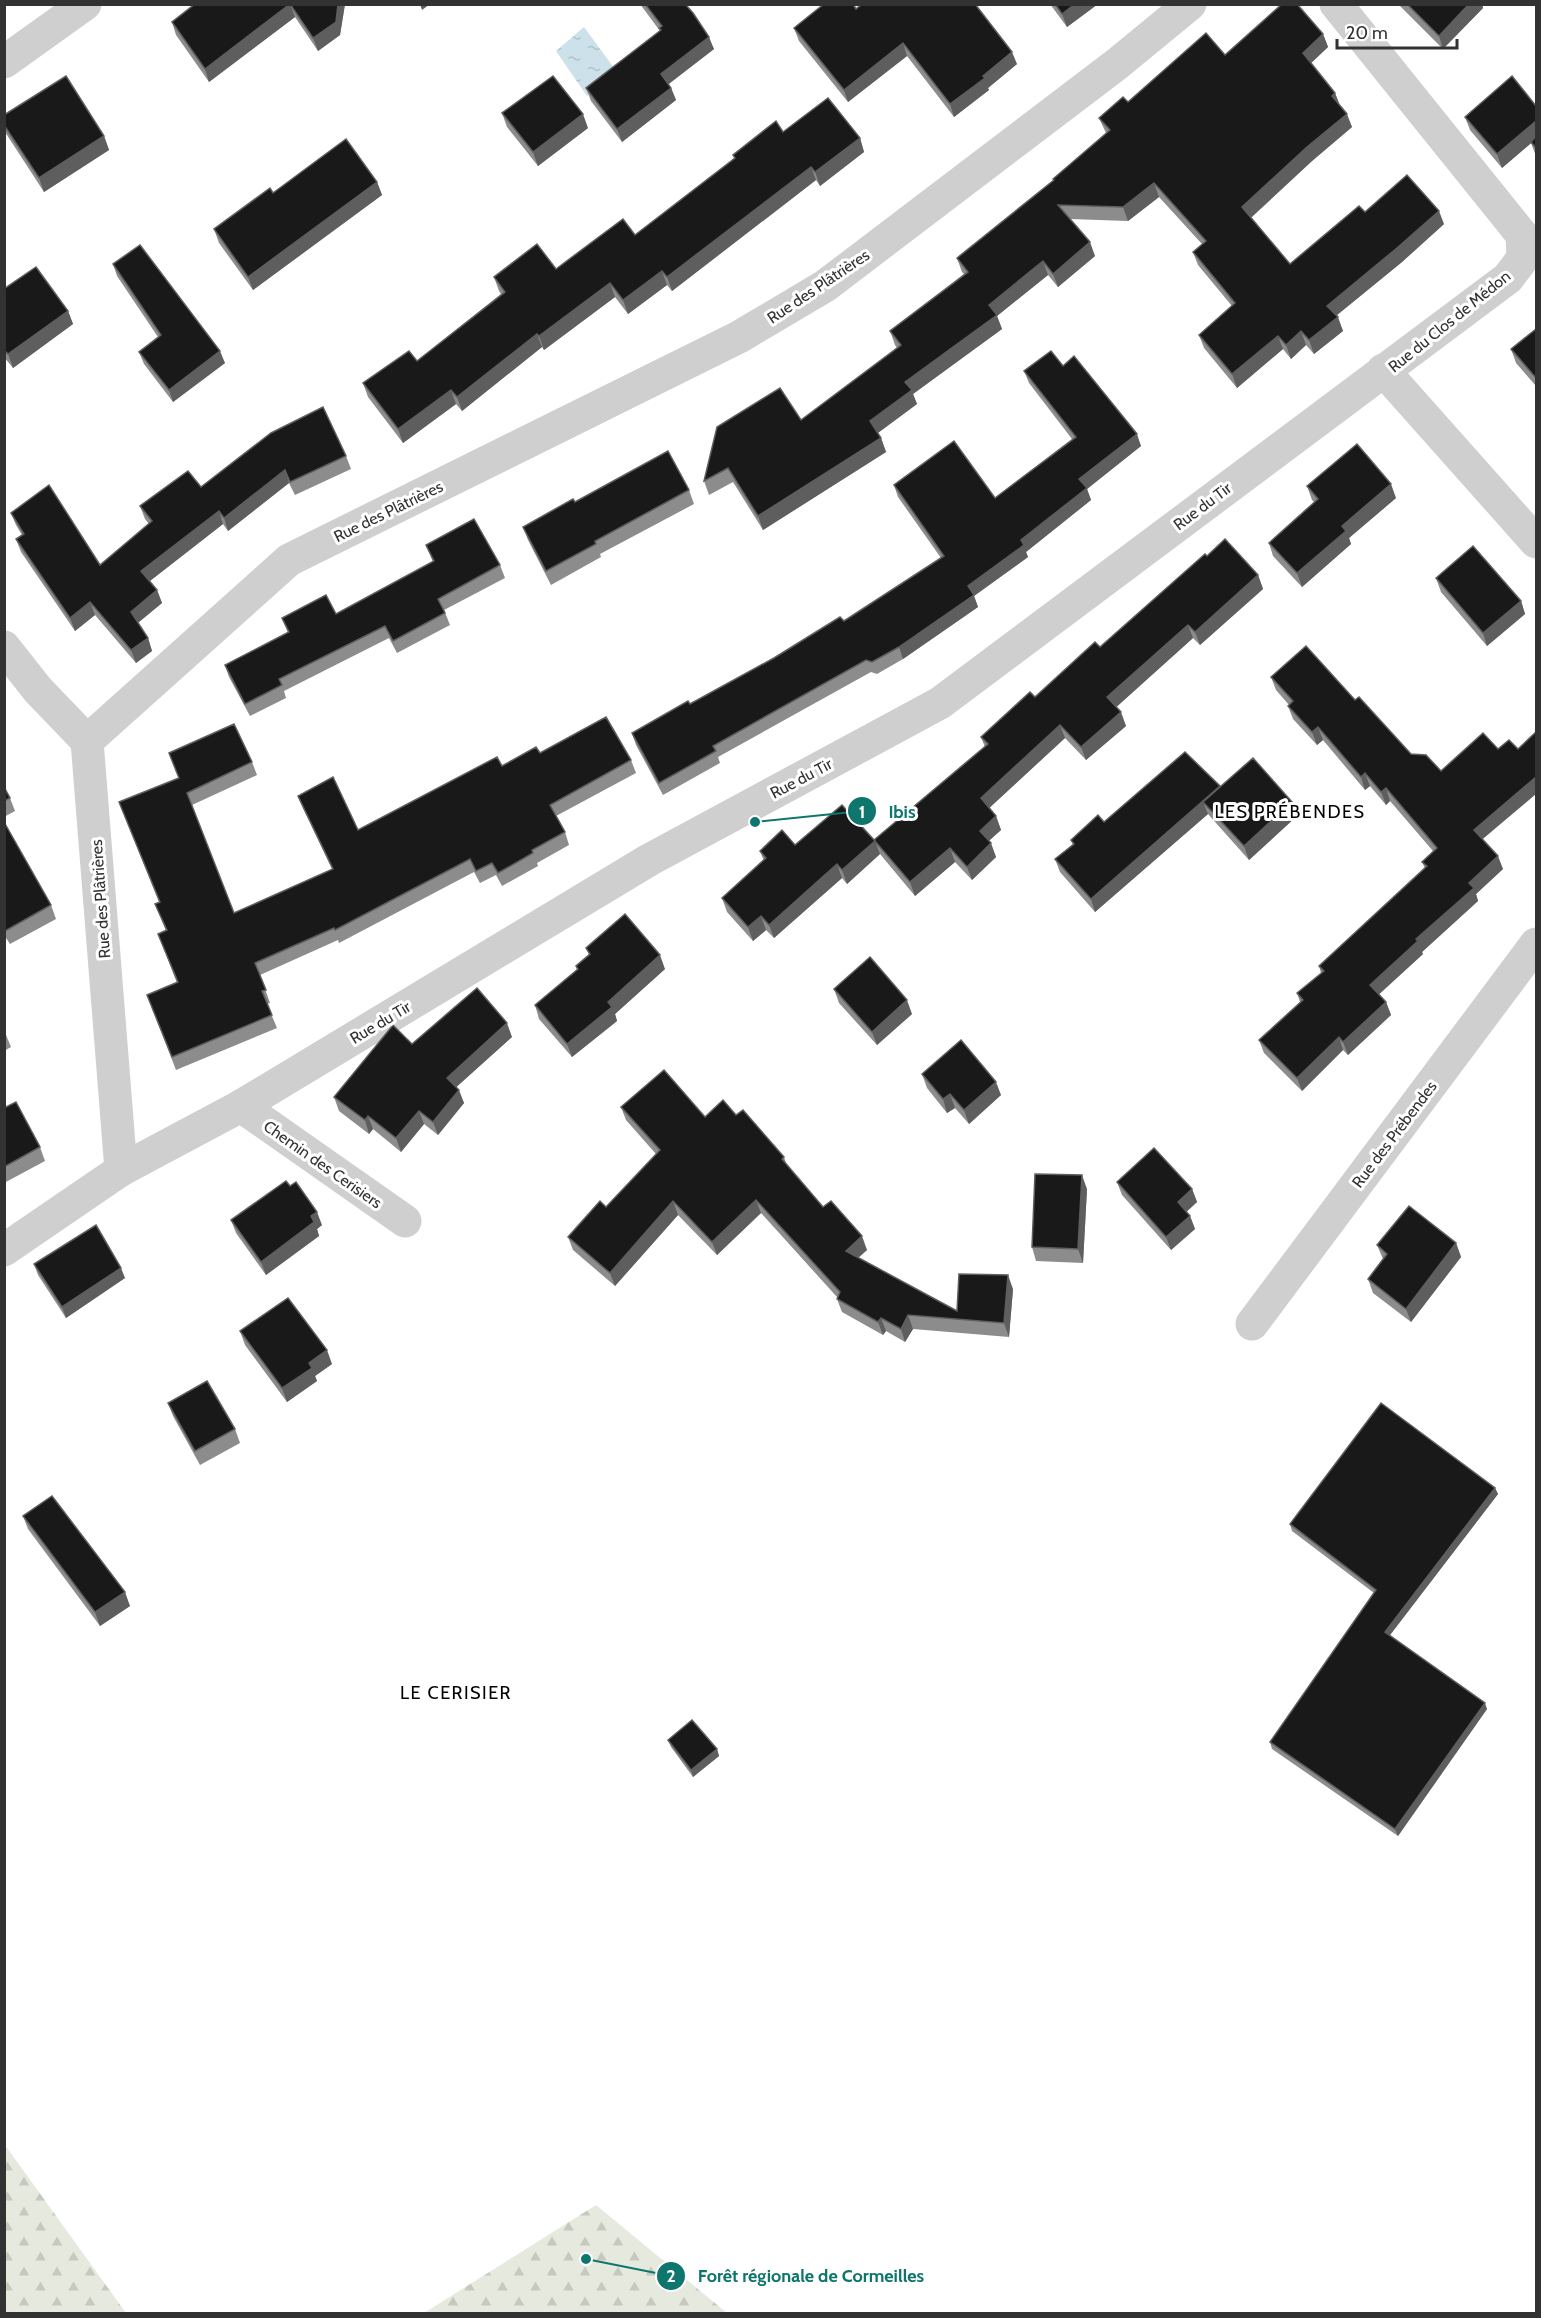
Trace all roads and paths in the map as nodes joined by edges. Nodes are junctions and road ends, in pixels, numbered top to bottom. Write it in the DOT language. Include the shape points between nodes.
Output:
graph roads {
  1 [pos="85,4"];
  2 [pos="1190,4"];
  3 [pos="1336,4"];
  4 [pos="4,62"];
  5 [pos="1383,370"];
  6 [pos="1536,542"];
  7 [pos="4,647"];
  8 [pos="87,741"];
  9 [pos="1536,945"];
  10 [pos="241,1107"];
  11 [pos="121,1170"];
  12 [pos="405,1221"];
  13 [pos="4,1250"];
  14 [pos="1252,1324"];
  1 -- 4 [label="street"];
  2 -- 8 [label="street, Rue des Plâtrières" via="825,286 739,337 289,560"];
  3 -- 5 [label="street, Rue du Clos de Médon" via="1522,235 1523,258 1508,278"];
  5 -- 6 [label="street, Rue du Clos de Médon"];
  5 -- 10 [label="street, Rue du Tir" via="940,703 649,860"];
  7 -- 8 [label="street"];
  8 -- 11 [label="street, Rue des Plâtrières"];
  9 -- 14 [label="street, Rue des Prébendes"];
  10 -- 11 [label="street, Rue du Tir"];
  10 -- 12 [label="street, Chemin des Cerisiers"];
  11 -- 13 [label="street"];
}
